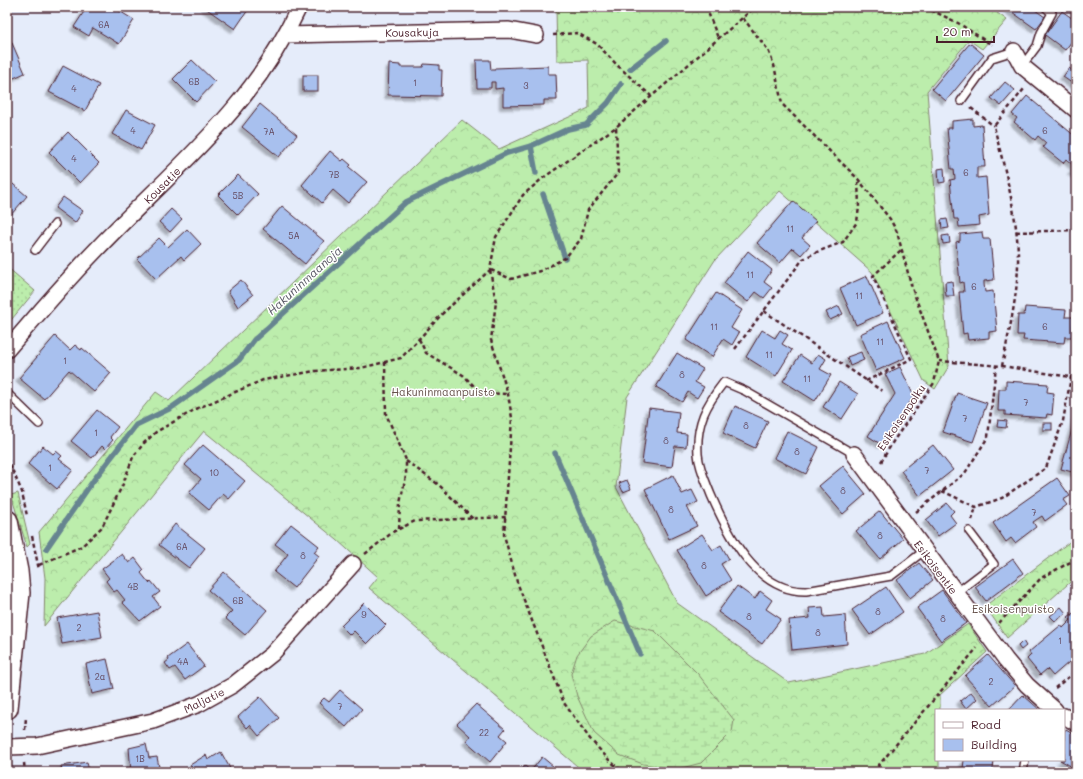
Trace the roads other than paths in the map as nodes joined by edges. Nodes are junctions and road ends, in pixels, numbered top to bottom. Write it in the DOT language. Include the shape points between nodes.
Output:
graph roads {
  1 [pos="299,7"];
  2 [pos="1046,7"];
  3 [pos="286,34"];
  4 [pos="536,35"];
  5 [pos="1014,51"];
  6 [pos="1022,66"];
  7 [pos="961,101"];
  8 [pos="1076,110"];
  9 [pos="55,224"];
  10 [pos="35,250"];
  11 [pos="7,350"];
  12 [pos="7,393"];
  13 [pos="39,424"];
  14 [pos="854,454"];
  15 [pos="7,521"];
  16 [pos="969,531"];
  17 [pos="924,551"];
  18 [pos="353,564"];
  19 [pos="956,593"];
  20 [pos="7,708"];
  21 [pos="1054,709"];
  22 [pos="1065,717"];
  23 [pos="1076,723"];
  24 [pos="7,747"];
  25 [pos="1024,761"];
  26 [pos="1023,772"];
  1 -- 3 [label="street, Kousatie"];
  2 -- 6 [label="lane" via="1052,13 1037,46"];
  3 -- 4 [label="street, Kousakuja" via="509,30"];
  3 -- 11 [label="street, Kousatie" via="245,96 210,137 96,249"];
  5 -- 6 [label="street"];
  5 -- 7 [label="lane" via="992,58"];
  6 -- 8 [label="street"];
  9 -- 10 [label="lane"];
  12 -- 13 [label="lane"];
  14 -- 17 [label="street, Esikoisentie"];
  14 -- 17 [label="lane" via="745,391 724,382 708,401 702,414 698,454 700,468 723,522 742,552 773,582 796,592 891,576"];
  15 -- 20 [label="street" via="19,593"];
  16 -- 19 [label="lane" via="994,564"];
  17 -- 19 [label="street, Esikoisentie"];
  18 -- 24 [label="street, Maljatie" via="272,654 233,685 199,704 153,721 37,746"];
  19 -- 21 [label="street, Esikoisentie" via="1028,685"];
  22 -- 23 [label="street"];
  25 -- 26 [label="lane"];
}
